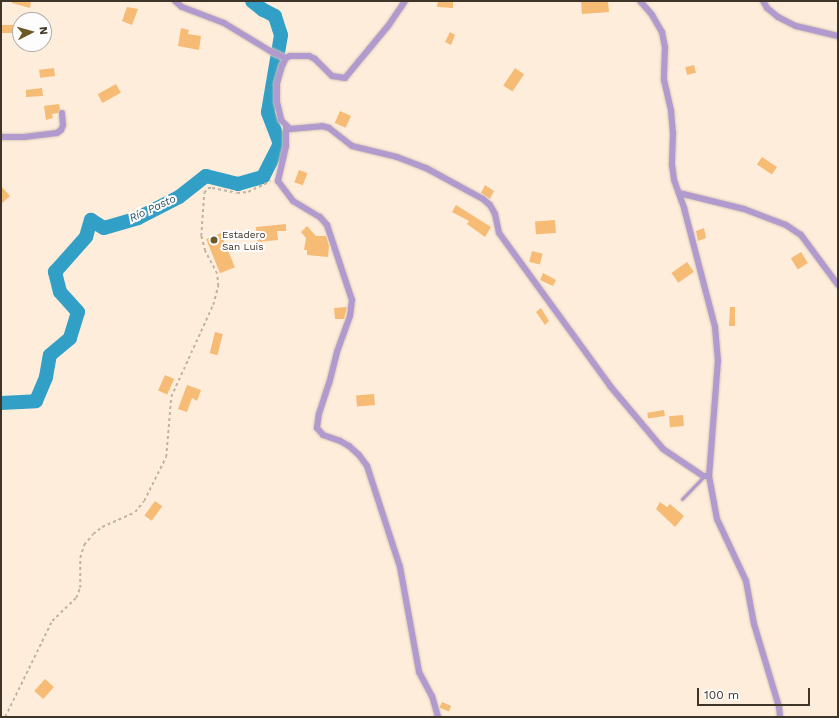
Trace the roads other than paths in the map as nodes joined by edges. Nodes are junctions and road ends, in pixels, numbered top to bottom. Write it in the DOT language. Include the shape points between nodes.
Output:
graph roads {
  1 [pos="175,1"];
  2 [pos="405,1"];
  3 [pos="640,1"];
  4 [pos="763,1"];
  5 [pos="838,36"];
  6 [pos="283,57"];
  7 [pos="62,114"];
  8 [pos="286,127"];
  9 [pos="1,137"];
  10 [pos="679,193"];
  11 [pos="838,285"];
  12 [pos="706,476"];
  13 [pos="682,499"];
  14 [pos="438,717"];
  15 [pos="780,717"];
  1 -- 6 [label="street" via="182,7 224,24"];
  2 -- 6 [label="street" via="345,78 332,76 309,56"];
  3 -- 10 [label="street" via="662,32 665,47 664,80 673,133 672,165"];
  4 -- 5 [label="street" via="778,17 796,26"];
  6 -- 8 [label="street" via="277,84 277,102 281,120"];
  7 -- 9 [label="street" via="63,125 57,132 24,137"];
  8 -- 12 [label="street" via="329,128 352,146 397,157 426,168 483,199 495,214 499,233 610,386 663,449"];
  8 -- 14 [label="street" via="286,146 278,176 281,187 293,201 320,217 327,225 352,300 350,316 319,413 317,428 323,436 349,446 360,455 367,466 400,567 419,672 432,696"];
  10 -- 11 [label="street" via="744,209 786,225 802,236"];
  10 -- 12 [label="street" via="715,326 718,360"];
  12 -- 13 [label="lane"];
  12 -- 15 [label="street" via="717,519 746,581 761,651 779,706"];
}
